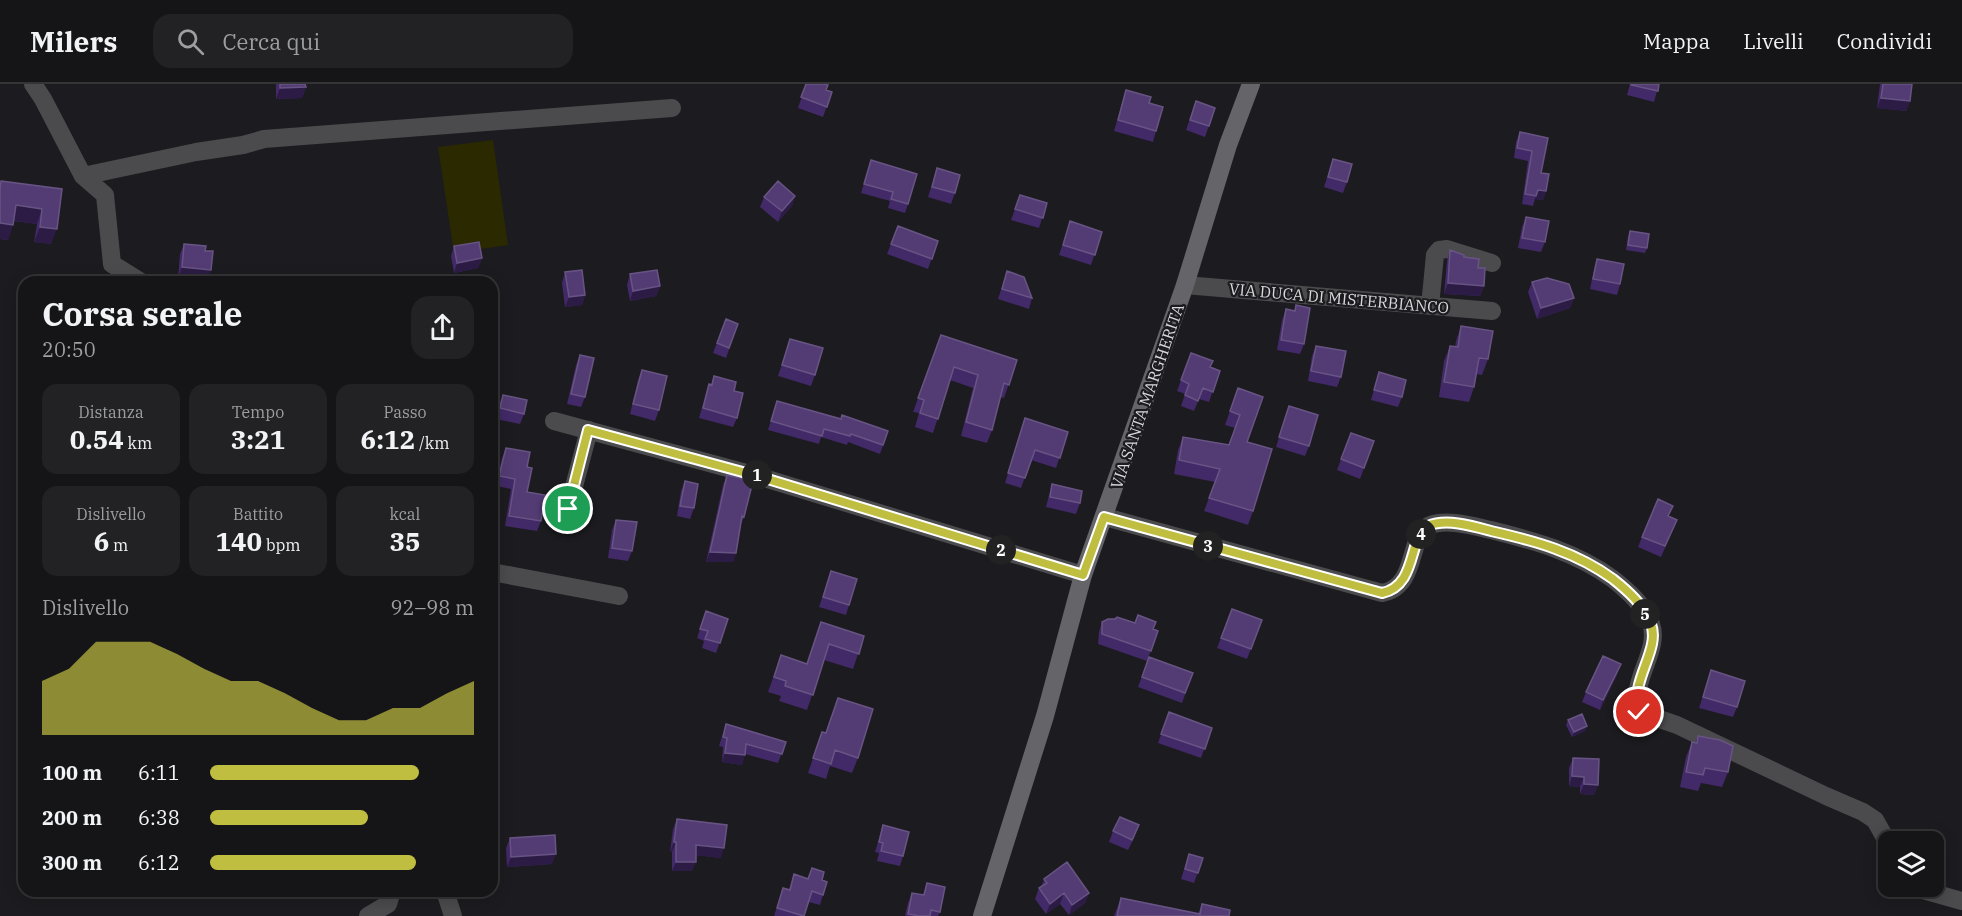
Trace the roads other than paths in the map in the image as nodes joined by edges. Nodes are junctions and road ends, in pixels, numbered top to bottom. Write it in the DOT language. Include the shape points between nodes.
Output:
graph roads {
  1 [pos="33,84"];
  2 [pos="1251,84"];
  3 [pos="672,108"];
  4 [pos="83,176"];
  5 [pos="1492,263"];
  6 [pos="131,276"];
  7 [pos="1185,285"];
  8 [pos="1430,306"];
  9 [pos="1492,311"];
  10 [pos="554,421"];
  11 [pos="588,430"];
  12 [pos="568,509"];
  13 [pos="1104,517"];
  14 [pos="498,573"];
  15 [pos="1083,575"];
  16 [pos="619,596"];
  17 [pos="1881,831"];
  18 [pos="1944,896"];
  19 [pos="390,897"];
  20 [pos="447,897"];
  21 [pos="1962,901"];
  22 [pos="368,916"];
  23 [pos="453,916"];
  24 [pos="982,916"];
  1 -- 4 [label="street"];
  2 -- 7 [label="street, VIA SANTA MARGHERITA"];
  3 -- 4 [label="street" via="264,139"];
  4 -- 6 [label="street" via="105,195 112,264"];
  5 -- 8 [label="street" via="1439,250 1435,255"];
  7 -- 8 [label="street, VIA DUCA DI MISTERBIANCO"];
  7 -- 13 [label="street, VIA SANTA MARGHERITA"];
  8 -- 9 [label="street, VIA DUCA DI MISTERBIANCO"];
  10 -- 11 [label="street"];
  11 -- 12 [label="street"];
  11 -- 15 [label="street" via="761,477"];
  13 -- 15 [label="street, VIA SANTA MARGHERITA"];
  13 -- 17 [label="street" via="1382,593 1400,584 1423,529 1430,525 1451,523 1484,529 1573,555 1593,564 1628,591 1652,625 1635,701 1639,712 1677,725 1863,812 1875,820"];
  14 -- 16 [label="street"];
  15 -- 24 [label="street, VIA SANTA MARGHERITA" via="1045,716"];
  18 -- 21 [label="street"];
  19 -- 22 [label="street" via="388,904"];
  20 -- 23 [label="street"];
}
